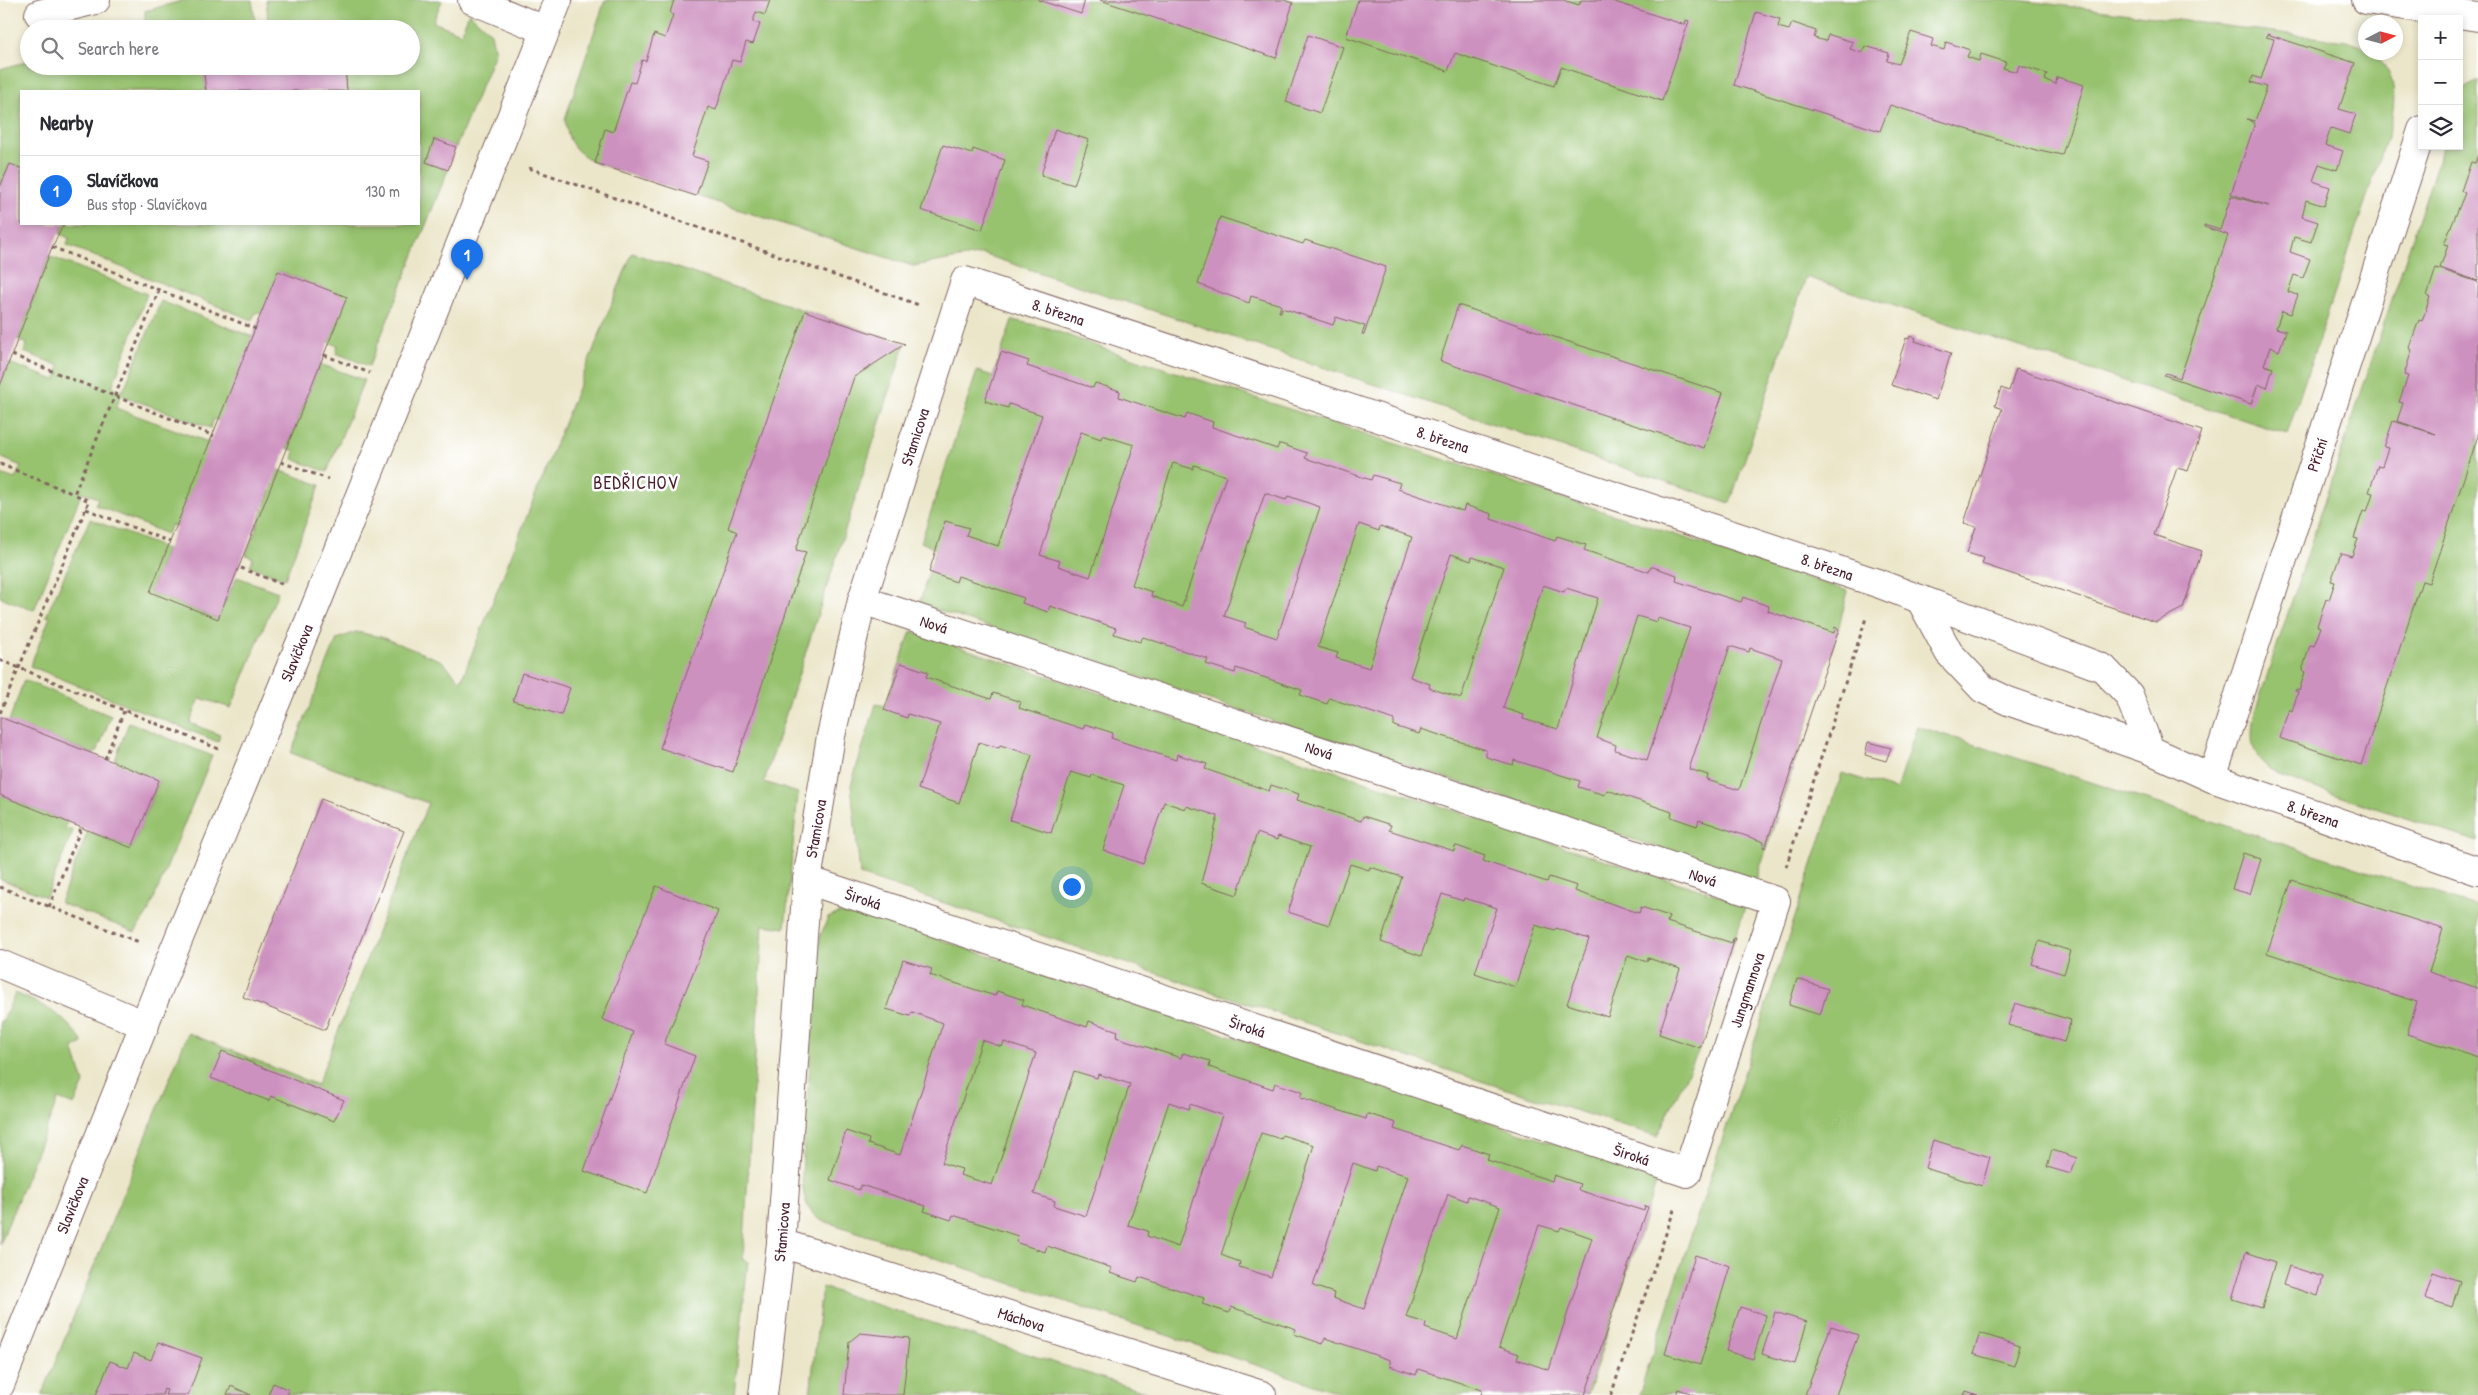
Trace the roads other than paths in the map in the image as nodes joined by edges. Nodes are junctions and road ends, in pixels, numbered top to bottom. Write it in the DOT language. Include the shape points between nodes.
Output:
graph roads {
  1 [pos="96,0"];
  2 [pos="472,0"];
  3 [pos="558,0"];
  4 [pos="2366,0"];
  5 [pos="39,14"];
  6 [pos="2465,17"];
  7 [pos="545,30"];
  8 [pos="2418,142"];
  9 [pos="965,282"];
  10 [pos="1920,599"];
  11 [pos="862,600"];
  12 [pos="2150,750"];
  13 [pos="2212,778"];
  14 [pos="2478,871"];
  15 [pos="807,880"];
  16 [pos="1776,901"];
  17 [pos="0,964"];
  18 [pos="145,1025"];
  19 [pos="1687,1174"];
  20 [pos="781,1243"];
  21 [pos="0,1384"];
  22 [pos="763,1395"];
  23 [pos="1262,1395"];
  1 -- 5 [label="street"];
  2 -- 7 [label="street"];
  3 -- 7 [label="street, Slavíčkova"];
  4 -- 6 [label="street"];
  7 -- 18 [label="street, Slavíčkova"];
  8 -- 13 [label="street, Příční"];
  9 -- 10 [label="street, 8. března"];
  9 -- 11 [label="street, Stamicova"];
  10 -- 12 [label="street, 8. března" via="1949,653 1983,689 2008,701"];
  10 -- 12 [label="street, 8. března" via="2103,668 2129,695"];
  11 -- 15 [label="street, Stamicova" via="831,736"];
  11 -- 16 [label="street, Nová"];
  12 -- 13 [label="street, 8. března"];
  13 -- 14 [label="street, 8. března"];
  15 -- 19 [label="street, Široká"];
  15 -- 20 [label="street, Stamicova"];
  16 -- 19 [label="street, Jungmannova"];
  17 -- 18 [label="street"];
  18 -- 21 [label="street, Slavíčkova"];
  20 -- 22 [label="street, Stamicova"];
  20 -- 23 [label="street, Máchova"];
}
